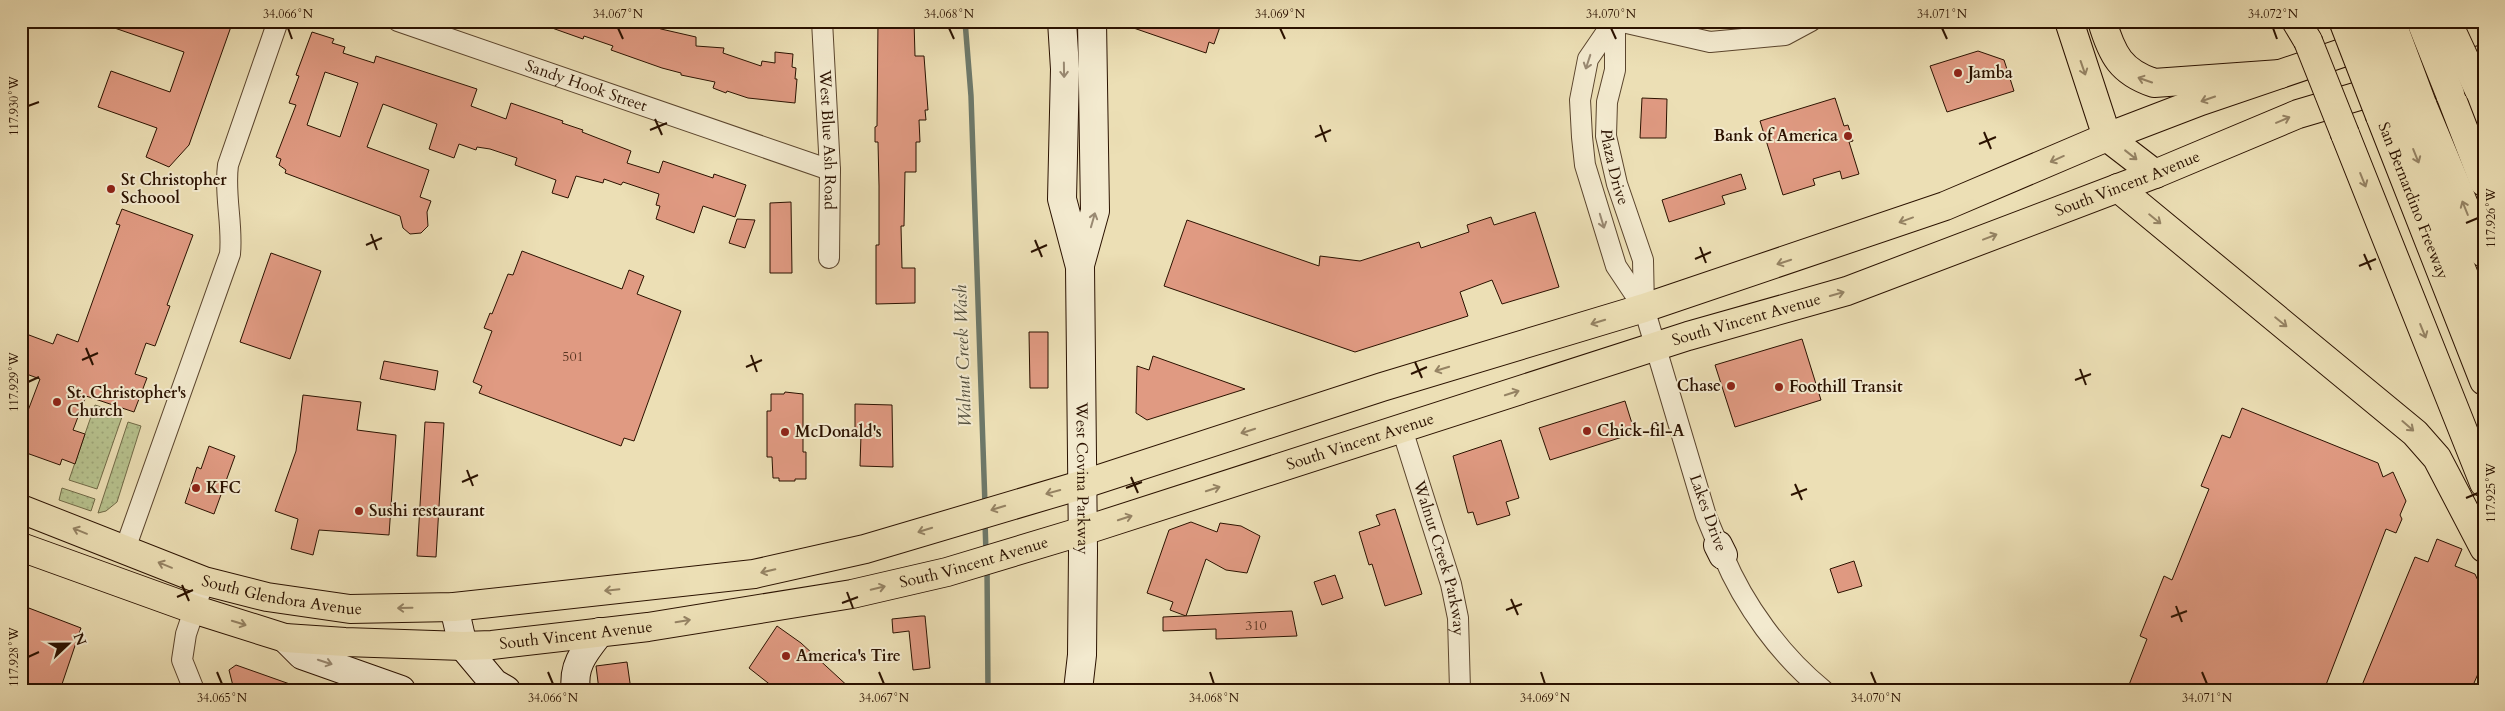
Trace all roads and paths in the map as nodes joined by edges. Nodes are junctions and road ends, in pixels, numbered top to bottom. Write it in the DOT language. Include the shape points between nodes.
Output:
graph roads {
  1 [pos="278,21"];
  2 [pos="398,21"];
  3 [pos="822,21"];
  4 [pos="1062,21"];
  5 [pos="1092,21"];
  6 [pos="1615,21"];
  7 [pos="1811,21"];
  8 [pos="2069,21"];
  9 [pos="2102,21"];
  10 [pos="2422,21"];
  11 [pos="2443,21"];
  12 [pos="2447,21"];
  13 [pos="2351,22"];
  14 [pos="2388,30"];
  15 [pos="2302,31"];
  16 [pos="2484,58"];
  17 [pos="2280,74"];
  18 [pos="2482,95"];
  19 [pos="2400,110"];
  20 [pos="2107,137"];
  21 [pos="830,170"];
  22 [pos="2155,174"];
  23 [pos="2484,182"];
  24 [pos="2118,188"];
  25 [pos="2484,253"];
  26 [pos="829,258"];
  27 [pos="1080,267"];
  28 [pos="1644,308"];
  29 [pos="2484,326"];
  30 [pos="1656,347"];
  31 [pos="2484,381"];
  32 [pos="1402,429"];
  33 [pos="2484,483"];
  34 [pos="1081,485"];
  35 [pos="21,509"];
  36 [pos="1083,531"];
  37 [pos="21,548"];
  38 [pos="2484,548"];
  39 [pos="125,549"];
  40 [pos="114,581"];
  41 [pos="204,581"];
  42 [pos="454,607"];
  43 [pos="193,609"];
  44 [pos="600,632"];
  45 [pos="285,638"];
  46 [pos="463,646"];
  47 [pos="194,690"];
  48 [pos="401,690"];
  49 [pos="506,690"];
  50 [pos="576,690"];
  51 [pos="1078,690"];
  52 [pos="1460,690"];
  53 [pos="1823,690"];
  1 -- 39 [label="street" via="228,165 225,182 232,236 230,254"];
  2 -- 21 [label="street, Sandy Hook Street"];
  3 -- 21 [label="street, West Blue Ash Road"];
  4 -- 27 [label="street, West Covina Parkway, one-way" via="1065,69 1062,199"];
  27 -- 5 [label="street, West Covina Parkway, one-way" via="1095,211"];
  6 -- 7 [label="street" via="1710,42 1785,35"];
  6 -- 28 [label="street, Plaza Drive" via="1615,70 1608,102 1606,136 1617,184 1643,260"];
  6 -- 28 [label="street, one-way" via="1588,59 1580,100 1582,137 1585,165 1616,266"];
  8 -- 20 [label="main road, one-way"];
  17 -- 9 [label="main road, one-way" via="2154,83 2135,77 2125,69 2111,47"];
  10 -- 23 [label="main road, bridge"];
  11 -- 14 [label="main road"];
  12 -- 18 [label="main road, bridge"];
  13 -- 19 [label="main road, San Bernardino Freeway, bridge"];
  14 -- 17 [label="main road"];
  14 -- 19 [label="main road, bridge"];
  15 -- 33 [label="main road, one-way, bridge"];
  22 -- 16 [label="main road, South Vincent Avenue, one-way" via="2298,114"];
  17 -- 20 [label="main road, one-way"];
  25 -- 19 [label="main road, one-way"];
  19 -- 29 [label="main road, one-way"];
  19 -- 31 [label="main road, San Bernardino Freeway"];
  20 -- 22 [label="main road, one-way"];
  20 -- 28 [label="main road, one-way" via="1945,206"];
  21 -- 26 [label="street, West Blue Ash Road"];
  22 -- 24 [label="main road, South Vincent Avenue"];
  30 -- 24 [label="main road, South Vincent Avenue, one-way" via="1847,291"];
  24 -- 38 [label="main road, one-way" via="2415,433 2438,458"];
  27 -- 34 [label="street, West Covina Parkway"];
  28 -- 30 [label="street, Lakes Drive"];
  28 -- 34 [label="main road, one-way" via="1382,387"];
  32 -- 30 [label="main road, South Vincent Avenue, one-way"];
  30 -- 53 [label="street, Lakes Drive" via="1706,516 1720,550 1760,622"];
  36 -- 32 [label="main road, South Vincent Avenue, one-way"];
  32 -- 52 [label="street, Walnut Creek Parkway" via="1458,618"];
  34 -- 36 [label="street, West Covina Parkway"];
  34 -- 42 [label="main road, one-way" via="865,549 754,574"];
  39 -- 35 [label="main road, South Glendora Avenue, one-way"];
  44 -- 36 [label="main road, South Vincent Avenue, one-way" via="852,594 974,564"];
  36 -- 51 [label="street, West Covina Parkway" via="1082,655"];
  37 -- 40 [label="main road, South Glendora Avenue"];
  39 -- 40 [label="main road"];
  41 -- 39 [label="main road, South Glendora Avenue, one-way"];
  40 -- 43 [label="main road, South Glendora Avenue"];
  42 -- 41 [label="main road, South Glendora Avenue, one-way" via="350,610 267,597"];
  41 -- 43 [label="street"];
  42 -- 46 [label="street"];
  43 -- 45 [label="main road, South Glendora Avenue, one-way"];
  43 -- 47 [label="street" via="182,660"];
  44 -- 46 [label="main road, South Vincent Avenue"];
  44 -- 50 [label="street" via="574,670"];
  45 -- 46 [label="main road, South Vincent Avenue"];
  45 -- 48 [label="street, one-way" via="302,655"];
  46 -- 49 [label="street" via="494,683"];
}
